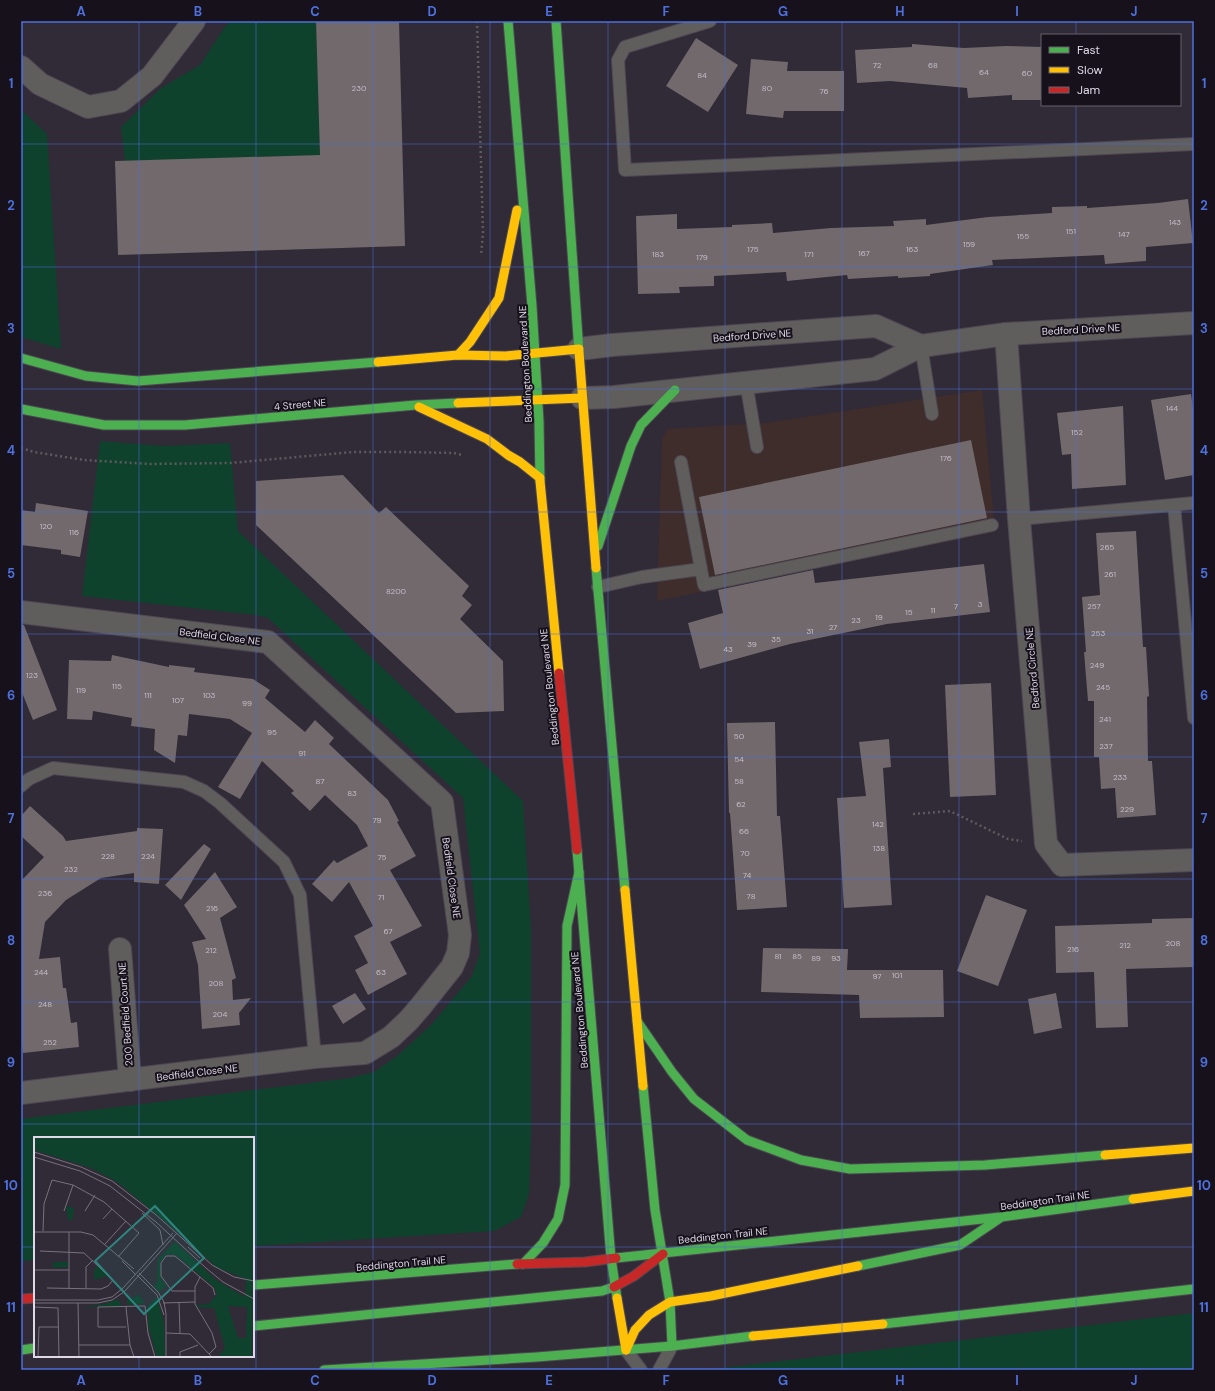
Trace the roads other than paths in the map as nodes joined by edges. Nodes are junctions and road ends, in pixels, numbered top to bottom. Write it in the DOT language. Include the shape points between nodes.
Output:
graph roads {
  1 [pos="194,21"];
  2 [pos="508,21"];
  3 [pos="556,21"];
  4 [pos="710,21"];
  5 [pos="21,68"];
  6 [pos="1194,144"];
  7 [pos="521,190"];
  8 [pos="1194,323"];
  9 [pos="1006,334"];
  10 [pos="921,346"];
  11 [pos="579,349"];
  12 [pos="536,353"];
  13 [pos="458,355"];
  14 [pos="21,358"];
  15 [pos="746,382"];
  16 [pos="675,390"];
  17 [pos="582,398"];
  18 [pos="538,400"];
  19 [pos="416,405"];
  20 [pos="21,409"];
  21 [pos="932,414"];
  22 [pos="757,448"];
  23 [pos="681,462"];
  24 [pos="540,478"];
  25 [pos="1194,503"];
  26 [pos="1174,505"];
  27 [pos="1020,519"];
  28 [pos="992,525"];
  29 [pos="595,555"];
  30 [pos="701,569"];
  31 [pos="598,587"];
  32 [pos="21,612"];
  33 [pos="1194,718"];
  34 [pos="21,786"];
  35 [pos="1194,860"];
  36 [pos="579,872"];
  37 [pos="120,949"];
  38 [pos="637,1021"];
  39 [pos="315,1057"];
  40 [pos="130,1080"];
  41 [pos="21,1093"];
  42 [pos="1194,1148"];
  43 [pos="1194,1191"];
  44 [pos="1001,1217"];
  45 [pos="663,1254"];
  46 [pos="611,1258"];
  47 [pos="523,1264"];
  48 [pos="254,1285"];
  49 [pos="615,1288"];
  50 [pos="1194,1288"];
  51 [pos="34,1298"];
  52 [pos="21,1299"];
  53 [pos="670,1302"];
  54 [pos="254,1326"];
  55 [pos="672,1346"];
  56 [pos="34,1348"];
  57 [pos="21,1350"];
  58 [pos="626,1350"];
  59 [pos="324,1370"];
  60 [pos="641,1370"];
  61 [pos="659,1370"];
  1 -- 5 [label="street" via="152,76 121,101 88,107 40,84"];
  2 -- 7 [label="main road, Beddington Boulevard NE"];
  3 -- 11 [label="main road"];
  4 -- 6 [label="lane" via="625,47 618,60 625,170"];
  7 -- 12 [label="main road, Beddington Boulevard NE"];
  7 -- 13 [label="main road" via="498,298 474,336"];
  8 -- 9 [label="street, Bedford Drive NE"];
  9 -- 10 [label="street, Bedford Drive NE"];
  9 -- 27 [label="street, Bedford Circle NE"];
  10 -- 11 [label="street, Bedford Drive NE" via="876,326"];
  10 -- 15 [label="street, Bedford Drive NE" via="875,369"];
  10 -- 21 [label="lane"];
  11 -- 12 [label="main road"];
  11 -- 17 [label="main road"];
  12 -- 13 [label="main road" via="506,356"];
  12 -- 18 [label="main road, Beddington Boulevard NE"];
  13 -- 14 [label="main road" via="138,381 86,376"];
  15 -- 16 [label="street, Bedford Drive NE"];
  15 -- 22 [label="lane"];
  16 -- 17 [label="street, Bedford Drive NE"];
  16 -- 29 [label="main road" via="641,425 631,446"];
  17 -- 18 [label="main road, 4 Street NE"];
  17 -- 29 [label="main road"];
  18 -- 19 [label="main road, 4 Street NE"];
  18 -- 24 [label="main road, Beddington Boulevard NE"];
  19 -- 20 [label="main road, 4 Street NE" via="185,425 104,424"];
  19 -- 24 [label="main road" via="487,439"];
  23 -- 30 [label="lane"];
  24 -- 36 [label="main road, Beddington Boulevard NE"];
  25 -- 26 [label="lane"];
  26 -- 27 [label="lane"];
  26 -- 33 [label="lane"];
  27 -- 35 [label="street, Bedford Circle NE" via="1046,844 1062,865"];
  28 -- 30 [label="lane" via="704,585"];
  29 -- 31 [label="main road"];
  30 -- 31 [label="lane" via="642,577"];
  31 -- 38 [label="main road"];
  32 -- 39 [label="street, Bedfield Close NE" via="268,642 442,802 460,935 458,953 452,967 408,1021 391,1037 365,1053"];
  34 -- 39 [label="lane" via="29,779 52,768 184,782 204,791 284,862 300,895"];
  36 -- 46 [label="main road, Beddington Boulevard NE"];
  36 -- 47 [label="main road" via="567,926 565,1185 558,1219 543,1243"];
  37 -- 40 [label="street, 200 Bedfield Court NE"];
  38 -- 42 [label="main road" via="694,1100 747,1140 801,1160 850,1169 984,1164"];
  38 -- 45 [label="main road" via="655,1210"];
  39 -- 40 [label="street, Bedfield Close NE"];
  40 -- 41 [label="street, Bedfield Close NE"];
  43 -- 44 [label="main road, Beddington Trail NE"];
  44 -- 45 [label="main road, Beddington Trail NE"];
  44 -- 53 [label="main road" via="960,1245 711,1296"];
  45 -- 46 [label="main road, Beddington Trail NE"];
  45 -- 49 [label="main road"];
  45 -- 53 [label="main road"];
  46 -- 47 [label="main road, Beddington Trail NE" via="585,1262"];
  46 -- 49 [label="main road, Beddington Boulevard NE"];
  47 -- 48 [label="main road, Beddington Trail NE"];
  49 -- 54 [label="main road" via="589,1293"];
  49 -- 58 [label="main road, Beddington Boulevard NE"];
  50 -- 55 [label="main road"];
  51 -- 52 [label="main road"];
  53 -- 55 [label="main road"];
  53 -- 58 [label="main road" via="649,1315 635,1330"];
  55 -- 58 [label="main road"];
  55 -- 61 [label="lane"];
  56 -- 57 [label="main road"];
  58 -- 59 [label="main road"];
  58 -- 60 [label="lane"];
}
